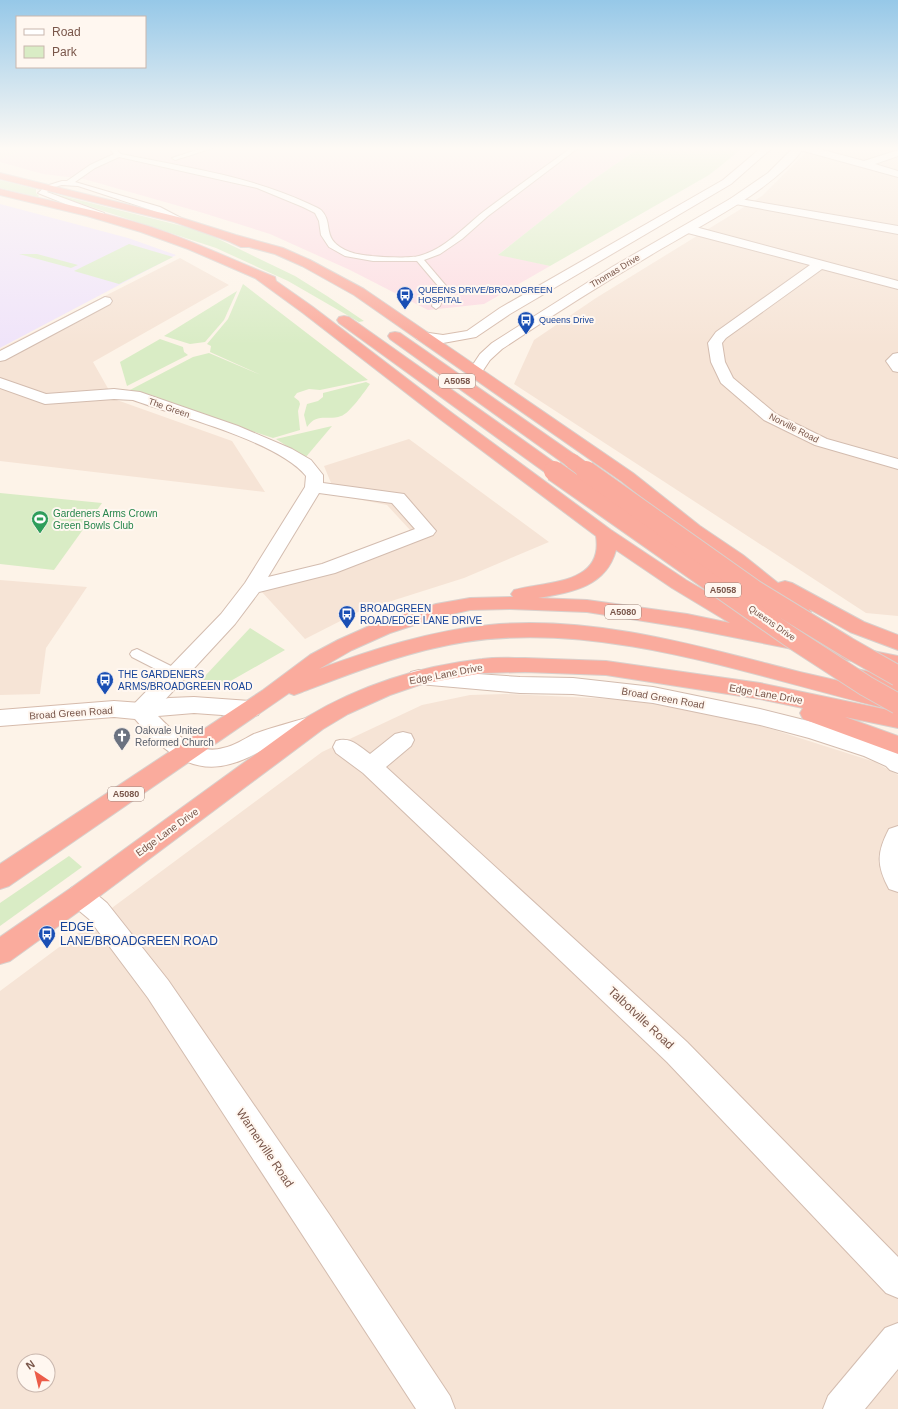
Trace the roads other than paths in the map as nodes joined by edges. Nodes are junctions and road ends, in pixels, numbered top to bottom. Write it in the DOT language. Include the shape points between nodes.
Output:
graph roads {
  1 [pos="90,214"];
  2 [pos="96,214"];
  3 [pos="153,214"];
  4 [pos="166,214"];
  5 [pos="319,214"];
  6 [pos="485,214"];
  7 [pos="672,214"];
  8 [pos="711,214"];
  9 [pos="809,214"];
  10 [pos="107,218"];
  11 [pos="178,220"];
  12 [pos="688,228"];
  13 [pos="898,230"];
  14 [pos="232,238"];
  15 [pos="419,259"];
  16 [pos="820,264"];
  17 [pos="257,274"];
  18 [pos="898,285"];
  19 [pos="105,301"];
  20 [pos="436,306"];
  21 [pos="368,316"];
  22 [pos="381,325"];
  23 [pos="422,336"];
  24 [pos="0,357"];
  25 [pos="898,357"];
  26 [pos="898,368"];
  27 [pos="475,372"];
  28 [pos="0,383"];
  29 [pos="898,464"];
  30 [pos="314,488"];
  31 [pos="644,490"];
  32 [pos="579,515"];
  33 [pos="605,534"];
  34 [pos="736,559"];
  35 [pos="252,587"];
  36 [pos="470,604"];
  37 [pos="803,614"];
  38 [pos="773,638"];
  39 [pos="896,640"];
  40 [pos="137,654"];
  41 [pos="811,655"];
  42 [pos="893,664"];
  43 [pos="176,674"];
  44 [pos="790,676"];
  45 [pos="898,676"];
  46 [pos="419,677"];
  47 [pos="898,686"];
  48 [pos="732,688"];
  49 [pos="760,691"];
  50 [pos="271,696"];
  51 [pos="866,697"];
  52 [pos="898,703"];
  53 [pos="250,709"];
  54 [pos="141,711"];
  55 [pos="0,718"];
  56 [pos="898,719"];
  57 [pos="315,723"];
  58 [pos="403,740"];
  59 [pos="898,745"];
  60 [pos="344,747"];
  61 [pos="186,752"];
  62 [pos="898,764"];
  63 [pos="371,766"];
  64 [pos="898,836"];
  65 [pos="0,878"];
  66 [pos="898,881"];
  67 [pos="80,896"];
  68 [pos="0,952"];
  69 [pos="898,1281"];
  70 [pos="898,1341"];
  71 [pos="437,1409"];
  72 [pos="841,1409"];
  1 -- 10 [label="highway, Queens Drive / A5058"];
  2 -- 10 [label="lane"];
  3 -- 11 [label="highway"];
  4 -- 11 [label="lane"];
  5 -- 15 [label="lane" via="325,235 332,245 348,254 373,259"];
  6 -- 15 [label="lane" via="459,237 437,252"];
  7 -- 23 [label="street, Thomas Drive" via="505,311 471,334 443,339"];
  8 -- 12 [label="street, Thomas Drive"];
  9 -- 13 [label="street"];
  10 -- 17 [label="highway, Queens Drive / A5058" via="186,244"];
  11 -- 14 [label="highway"];
  12 -- 16 [label="street"];
  12 -- 27 [label="street, Thomas Drive" via="497,346"];
  14 -- 21 [label="highway" via="290,266"];
  14 -- 23 [label="highway" via="279,251 306,263 359,292"];
  15 -- 20 [label="lane" via="443,287"];
  16 -- 18 [label="street"];
  16 -- 29 [label="street, Norville Road" via="722,335 716,343 718,362 726,380 770,417 821,442"];
  17 -- 32 [label="highway"];
  17 -- 52 [label="highway, Queens Drive / A5058, bridge" via="293,289 329,309 789,636 866,686"];
  19 -- 24 [label="street"];
  22 -- 45 [label="highway, Queens Drive / A5058, bridge" via="754,590"];
  23 -- 27 [label="highway"];
  25 -- 26 [label="street" via="893,361"];
  27 -- 31 [label="highway"];
  28 -- 30 [label="street, The Green" via="45,399 135,395 266,441 304,464 314,475"];
  30 -- 35 [label="street"];
  30 -- 35 [label="street" via="398,498 427,531 328,569"];
  31 -- 32 [label="highway" via="644,506 627,518 611,522 596,521"];
  31 -- 34 [label="highway"];
  32 -- 33 [label="highway"];
  33 -- 36 [label="highway" via="607,548 601,566 594,574 581,581"];
  33 -- 38 [label="highway" via="679,584"];
  34 -- 37 [label="highway"];
  34 -- 39 [label="highway" via="857,627"];
  35 -- 43 [label="street" via="228,619"];
  36 -- 38 [label="highway, A5080" via="587,606 687,621"];
  36 -- 50 [label="highway, A5080" via="383,628 345,645 317,660"];
  37 -- 41 [label="highway" via="813,632"];
  37 -- 42 [label="highway"];
  38 -- 41 [label="highway"];
  40 -- 43 [label="lane"];
  41 -- 42 [label="highway"];
  41 -- 44 [label="highway"];
  41 -- 47 [label="highway" via="875,682"];
  41 -- 51 [label="highway"];
  43 -- 54 [label="street"];
  44 -- 49 [label="highway" via="776,686"];
  44 -- 50 [label="highway" via="618,638 575,631 529,630 489,632 407,648"];
  44 -- 51 [label="highway"];
  46 -- 48 [label="highway, Edge Lane Drive" via="483,666 565,665 606,668"];
  46 -- 57 [label="highway, Edge Lane Drive" via="340,708"];
  46 -- 62 [label="street, Broad Green Road" via="520,685 573,686 653,695 812,730 872,750"];
  48 -- 49 [label="highway, Edge Lane Drive"];
  48 -- 59 [label="highway"];
  49 -- 56 [label="highway, Edge Lane Drive"];
  50 -- 53 [label="highway, A5080"];
  51 -- 52 [label="highway"];
  51 -- 56 [label="highway"];
  53 -- 54 [label="street, Broad Green Road" via="194,705"];
  53 -- 61 [label="highway, A5080"];
  54 -- 55 [label="street, Broad Green Road" via="114,709"];
  54 -- 61 [label="street" via="160,733"];
  57 -- 61 [label="street" via="266,739 228,756 209,758"];
  57 -- 67 [label="highway, Edge Lane Drive"];
  58 -- 63 [label="street"];
  60 -- 63 [label="street, Talbotville Road"];
  61 -- 65 [label="highway, A5080"];
  63 -- 69 [label="street, Talbotville Road" via="677,1052"];
  64 -- 66 [label="street" via="891,860"];
  67 -- 68 [label="highway, Edge Lane Drive"];
  67 -- 71 [label="street, Warnerville Road" via="98,911 158,989"];
  70 -- 72 [label="street"];
}
